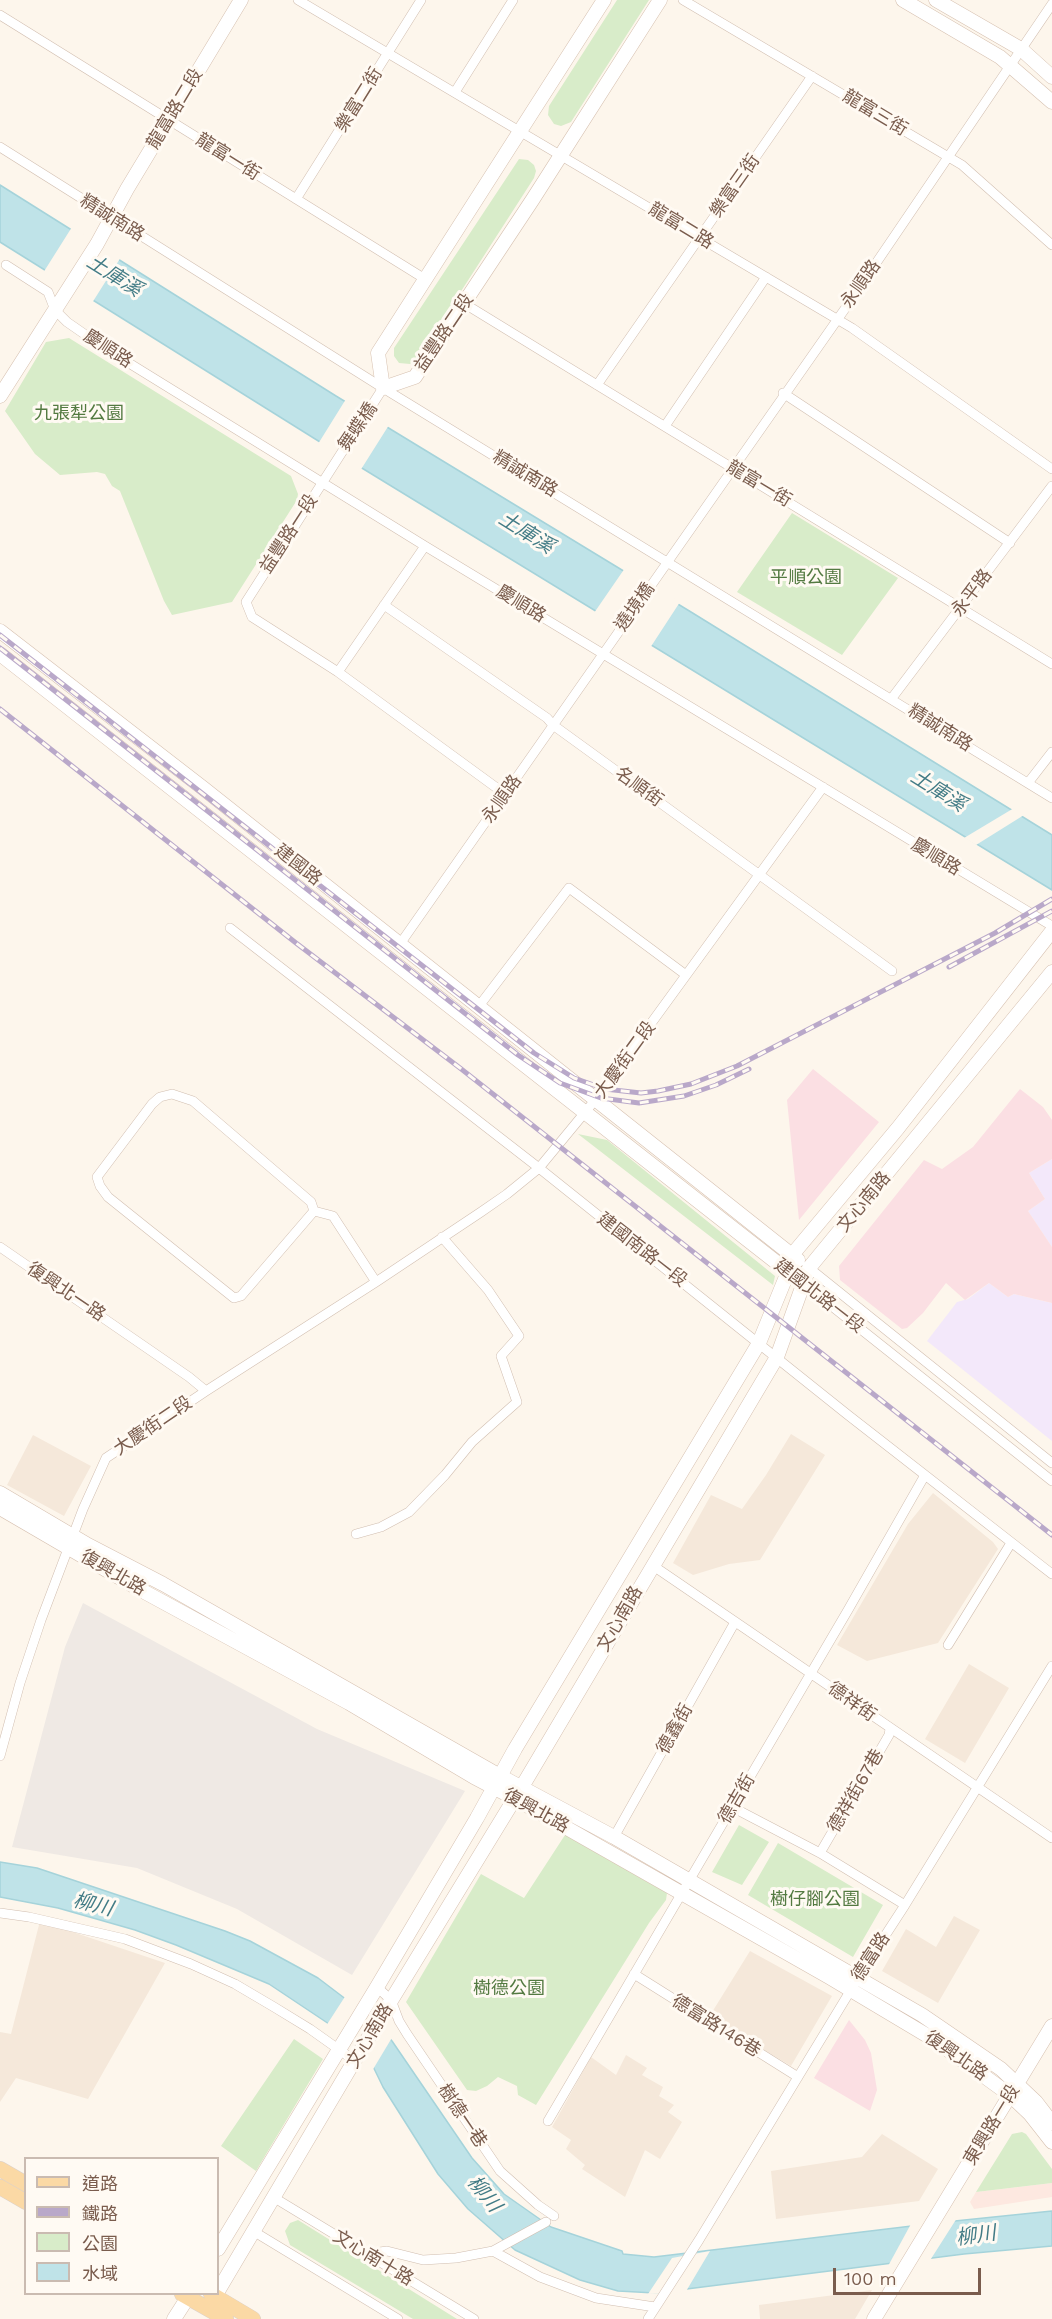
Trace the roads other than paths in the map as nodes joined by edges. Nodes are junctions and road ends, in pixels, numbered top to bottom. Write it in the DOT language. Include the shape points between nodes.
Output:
graph roads {
  1 [pos="241,0"];
  2 [pos="298,0"];
  3 [pos="421,0"];
  4 [pos="513,0"];
  5 [pos="604,0"];
  6 [pos="660,0"];
  7 [pos="683,0"];
  8 [pos="903,0"];
  9 [pos="936,0"];
  10 [pos="1052,4"];
  11 [pos="0,15"];
  12 [pos="1021,49"];
  13 [pos="388,54"];
  14 [pos="1010,65"];
  15 [pos="812,76"];
  16 [pos="1052,77"];
  17 [pos="454,92"];
  18 [pos="1052,102"];
  19 [pos="169,120"];
  20 [pos="521,131"];
  21 [pos="0,147"];
  22 [pos="560,154"];
  23 [pos="946,158"];
  24 [pos="296,199"];
  25 [pos="111,218"];
  26 [pos="700,237"];
  27 [pos="1052,245"];
  28 [pos="6,265"];
  29 [pos="766,277"];
  30 [pos="425,279"];
  31 [pos="465,304"];
  32 [pos="55,310"];
  33 [pos="835,319"];
  34 [pos="597,385"];
  35 [pos="383,388"];
  36 [pos="783,393"];
  37 [pos="0,396"];
  38 [pos="665,426"];
  39 [pos="333,465"];
  40 [pos="732,467"];
  41 [pos="1052,469"];
  42 [pos="322,483"];
  43 [pos="1052,486"];
  44 [pos="1010,543"];
  45 [pos="425,546"];
  46 [pos="667,561"];
  47 [pos="384,605"];
  48 [pos="961,608"];
  49 [pos="0,631"];
  50 [pos="603,653"];
  51 [pos="0,654"];
  52 [pos="1052,664"];
  53 [pos="338,672"];
  54 [pos="892,699"];
  55 [pos="553,725"];
  56 [pos="1052,752"];
  57 [pos="1028,783"];
  58 [pos="823,787"];
  59 [pos="505,794"];
  60 [pos="1052,798"];
  61 [pos="759,873"];
  62 [pos="1052,926"];
  63 [pos="230,928"];
  64 [pos="1052,932"];
  65 [pos="400,944"];
  66 [pos="892,971"];
  67 [pos="1052,972"];
  68 [pos="686,975"];
  69 [pos="478,1006"];
  70 [pos="596,1099"];
  71 [pos="585,1112"];
  72 [pos="539,1168"];
  73 [pos="314,1211"];
  74 [pos="442,1237"];
  75 [pos="0,1246"];
  76 [pos="792,1255"];
  77 [pos="809,1268"];
  78 [pos="788,1272"];
  79 [pos="376,1282"];
  80 [pos="804,1284"];
  81 [pos="759,1343"];
  82 [pos="777,1358"];
  83 [pos="206,1391"];
  84 [pos="1052,1463"];
  85 [pos="925,1475"];
  86 [pos="1052,1481"];
  87 [pos="0,1493"];
  88 [pos="0,1508"];
  89 [pos="356,1534"];
  90 [pos="72,1542"];
  91 [pos="1011,1543"];
  92 [pos="652,1565"];
  93 [pos="1052,1574"];
  94 [pos="735,1622"];
  95 [pos="948,1645"];
  96 [pos="1052,1666"];
  97 [pos="811,1674"];
  98 [pos="890,1729"];
  99 [pos="0,1756"];
  100 [pos="496,1781"];
  101 [pos="977,1786"];
  102 [pos="518,1792"];
  103 [pos="732,1807"];
  104 [pos="614,1837"];
  105 [pos="1052,1839"];
  106 [pos="820,1853"];
  107 [pos="690,1881"];
  108 [pos="682,1893"];
  109 [pos="905,1905"];
  110 [pos="0,1913"];
  111 [pos="634,1974"];
  112 [pos="854,1984"];
  113 [pos="377,1987"];
  114 [pos="391,2000"];
  115 [pos="1052,2026"];
  116 [pos="340,2045"];
  117 [pos="357,2057"];
  118 [pos="798,2077"];
  119 [pos="1017,2083"];
  120 [pos="1010,2095"];
  121 [pos="548,2121"];
  122 [pos="1052,2122"];
  123 [pos="1052,2142"];
  124 [pos="0,2169"];
  125 [pos="24,2183"];
  126 [pos="0,2187"];
  127 [pos="273,2197"];
  128 [pos="24,2201"];
  129 [pos="253,2231"];
  130 [pos="219,2247"];
  131 [pos="498,2249"];
  132 [pos="366,2254"];
  133 [pos="219,2287"];
  134 [pos="187,2295"];
  135 [pos="211,2300"];
  136 [pos="655,2307"];
  137 [pos="174,2319"];
  138 [pos="226,2319"];
  139 [pos="253,2319"];
  140 [pos="398,2319"];
  141 [pos="474,2319"];
  142 [pos="648,2319"];
  143 [pos="874,2319"];
  1 -- 19 [label="main road, 龍富路二段"];
  2 -- 13 [label="street, 龍富二路"];
  3 -- 13 [label="street, 樂富二街"];
  4 -- 17 [label="street"];
  5 -- 20 [label="main road"];
  6 -- 22 [label="main road, 益豐路二段"];
  7 -- 15 [label="street, 龍富三街"];
  8 -- 14 [label="main road"];
  9 -- 12 [label="main road"];
  10 -- 12 [label="street, 永順路"];
  11 -- 19 [label="street, 龍富一街"];
  12 -- 14 [label="street, 永順路"];
  12 -- 16 [label="main road"];
  13 -- 17 [label="street, 龍富二路"];
  13 -- 24 [label="street, 樂富二街"];
  14 -- 18 [label="main road"];
  14 -- 23 [label="street, 永順路"];
  15 -- 23 [label="street, 龍富三街"];
  15 -- 26 [label="street, 樂富三街"];
  17 -- 20 [label="street, 龍富二路"];
  19 -- 24 [label="street, 龍富一街"];
  19 -- 25 [label="main road, 龍富路二段"];
  20 -- 22 [label="street, 龍富二路"];
  20 -- 30 [label="main road"];
  21 -- 25 [label="street, 精誠南路"];
  22 -- 26 [label="street, 龍富二路"];
  22 -- 31 [label="main road, 益豐路二段"];
  23 -- 27 [label="street, 龍富三街" via="962,165"];
  23 -- 33 [label="street, 永順路"];
  24 -- 30 [label="street, 龍富一街"];
  25 -- 32 [label="main road, 龍富路二段"];
  25 -- 35 [label="street, 精誠南路"];
  26 -- 29 [label="street, 龍富二路"];
  26 -- 34 [label="street, 樂富三街"];
  28 -- 32 [label="street, 慶順路" via="48,292"];
  29 -- 33 [label="street, 龍富二路"];
  29 -- 38 [label="street"];
  30 -- 35 [label="main road" via="378,353"];
  31 -- 34 [label="street, 龍富一街"];
  31 -- 35 [label="main road, 益豐路二段" via="415,377"];
  32 -- 37 [label="main road, 龍富路二段"];
  32 -- 42 [label="street, 慶順路" via="103,347"];
  33 -- 36 [label="street, 永順路"];
  33 -- 41 [label="street, 龍富二路"];
  34 -- 38 [label="street, 龍富一街"];
  35 -- 39 [label="street, 舞蝶橋"];
  35 -- 46 [label="street, 精誠南路"];
  36 -- 40 [label="street, 永順路"];
  36 -- 44 [label="street"];
  38 -- 40 [label="street, 龍富一街"];
  39 -- 42 [label="street, 益豐路一段"];
  40 -- 46 [label="street, 永順路"];
  40 -- 48 [label="street, 龍富一街"];
  42 -- 45 [label="street, 慶順路"];
  42 -- 53 [label="street, 益豐路一段" via="246,602 252,617"];
  43 -- 44 [label="street, 永平路"];
  44 -- 48 [label="street, 永平路"];
  45 -- 47 [label="street"];
  45 -- 50 [label="street, 慶順路"];
  46 -- 50 [label="street, 遶境橋"];
  46 -- 54 [label="street, 精誠南路"];
  47 -- 53 [label="street"];
  47 -- 55 [label="street, 名順街"];
  48 -- 52 [label="street, 龍富一街"];
  48 -- 54 [label="street, 永平路"];
  49 -- 65 [label="main road, 建國路"];
  50 -- 55 [label="street, 永順路"];
  50 -- 58 [label="street, 慶順路"];
  51 -- 71 [label="main road, 建國路"];
  53 -- 59 [label="street"];
  54 -- 57 [label="street, 精誠南路"];
  55 -- 59 [label="street, 永順路"];
  55 -- 61 [label="street, 名順街"];
  56 -- 57 [label="street"];
  57 -- 60 [label="street, 精誠南路"];
  58 -- 61 [label="street, 大慶街二段"];
  58 -- 62 [label="street, 慶順路"];
  59 -- 65 [label="street, 永順路"];
  61 -- 66 [label="street, 名順街"];
  61 -- 68 [label="street, 大慶街二段"];
  63 -- 72 [label="street, 建國南路一段"];
  64 -- 76 [label="main road, 文心南路"];
  65 -- 69 [label="main road, 建國路"];
  67 -- 77 [label="main road, 文心南路"];
  68 -- 69 [label="street" via="569,888"];
  68 -- 70 [label="street, 大慶街二段"];
  69 -- 70 [label="main road, 建國路"];
  70 -- 71 [label="street, 大慶街二段"];
  70 -- 76 [label="main road, 建國北路一段"];
  71 -- 72 [label="street, 大慶街二段"];
  71 -- 78 [label="main road, 建國北路一段"];
  72 -- 74 [label="street, 大慶街二段"];
  72 -- 81 [label="street, 建國南路一段"];
  73 -- 73 [label="street" via="241,1296 234,1298 108,1197 97,1177 152,1104 172,1094 193,1101 311,1203"];
  73 -- 79 [label="street" via="333,1216"];
  74 -- 79 [label="street, 大慶街二段"];
  74 -- 89 [label="street" via="488,1290 519,1336 501,1356 517,1401 472,1442 409,1512 381,1527"];
  75 -- 83 [label="street, 復興北一路"];
  76 -- 77 [label="main road, 建國北路一段"];
  76 -- 78 [label="main road, 文心南路"];
  77 -- 80 [label="main road, 文心南路"];
  77 -- 84 [label="street, 建國北路一段"];
  78 -- 80 [label="main road, 建國北路一段"];
  78 -- 81 [label="main road, 文心南路"];
  79 -- 83 [label="street, 大慶街二段"];
  80 -- 82 [label="main road, 文心南路"];
  80 -- 86 [label="street, 建國北路一段"];
  81 -- 82 [label="street, 建國南路一段"];
  81 -- 100 [label="main road, 文心南路"];
  82 -- 85 [label="street, 建國南路一段"];
  82 -- 92 [label="main road, 文心南路"];
  83 -- 90 [label="street, 大慶街二段" via="106,1458"];
  85 -- 91 [label="street, 建國南路一段"];
  85 -- 97 [label="street, 德吉街"];
  87 -- 90 [label="main road, 復興北路"];
  88 -- 90 [label="main road, 復興北路"];
  90 -- 99 [label="street, 大慶街二段" via="20,1683"];
  90 -- 100 [label="main road, 復興北路" via="139,1590"];
  91 -- 93 [label="street, 建國南路一段"];
  91 -- 95 [label="street"];
  92 -- 94 [label="street, 德祥街"];
  92 -- 102 [label="main road, 文心南路"];
  94 -- 97 [label="street, 德祥街"];
  94 -- 104 [label="street, 德鑫街"];
  96 -- 101 [label="street, 德富路"];
  97 -- 98 [label="street, 德祥街"];
  97 -- 103 [label="street, 德吉街"];
  98 -- 101 [label="street, 德祥街"];
  98 -- 106 [label="street, 德祥街67巷"];
  100 -- 102 [label="main road, 復興北路"];
  100 -- 113 [label="main road, 文心南路"];
  101 -- 105 [label="street, 德祥街"];
  101 -- 109 [label="street, 德富路"];
  102 -- 104 [label="main road, 復興北路"];
  102 -- 108 [label="main road, 復興北路"];
  102 -- 114 [label="main road, 文心南路"];
  103 -- 106 [label="street"];
  103 -- 107 [label="street, 德吉街"];
  104 -- 107 [label="main road, 復興北路"];
  106 -- 109 [label="street"];
  107 -- 108 [label="street, 德吉街"];
  107 -- 112 [label="main road, 復興北路"];
  108 -- 111 [label="street, 德吉街"];
  108 -- 112 [label="main road, 復興北路"];
  109 -- 112 [label="street, 德富路"];
  110 -- 116 [label="street" via="125,1939 191,1964"];
  111 -- 118 [label="street, 德富路146巷"];
  111 -- 121 [label="street, 德吉街"];
  112 -- 118 [label="street, 德富路"];
  112 -- 119 [label="main road, 復興北路" via="972,2048"];
  112 -- 120 [label="main road, 復興北路"];
  113 -- 114 [label="street"];
  113 -- 116 [label="main road, 文心南路"];
  114 -- 117 [label="main road, 文心南路"];
  114 -- 131 [label="street, 樹德一巷" via="407,2034 500,2171 550,2219"];
  115 -- 119 [label="main road, 東興路一段"];
  116 -- 117 [label="street"];
  116 -- 130 [label="main road, 文心南路"];
  117 -- 127 [label="main road, 文心南路"];
  118 -- 136 [label="street, 德富路"];
  119 -- 120 [label="main road, 東興路一段"];
  119 -- 122 [label="main road, 復興北路"];
  120 -- 123 [label="main road, 復興北路"];
  120 -- 143 [label="main road, 東興路一段"];
  124 -- 125 [label="main road"];
  126 -- 128 [label="main road"];
  127 -- 129 [label="main road, 文心南路"];
  127 -- 132 [label="street, 文心南十路"];
  129 -- 133 [label="main road, 文心南路"];
  129 -- 140 [label="street"];
  131 -- 132 [label="street" via="423,2260 387,2251"];
  131 -- 136 [label="street" via="540,2277 596,2298"];
  132 -- 141 [label="street, 文心南十路"];
  134 -- 135 [label="main road"];
  134 -- 137 [label="main road"];
  135 -- 138 [label="main road"];
  135 -- 139 [label="main road"];
  136 -- 142 [label="street"];
}
